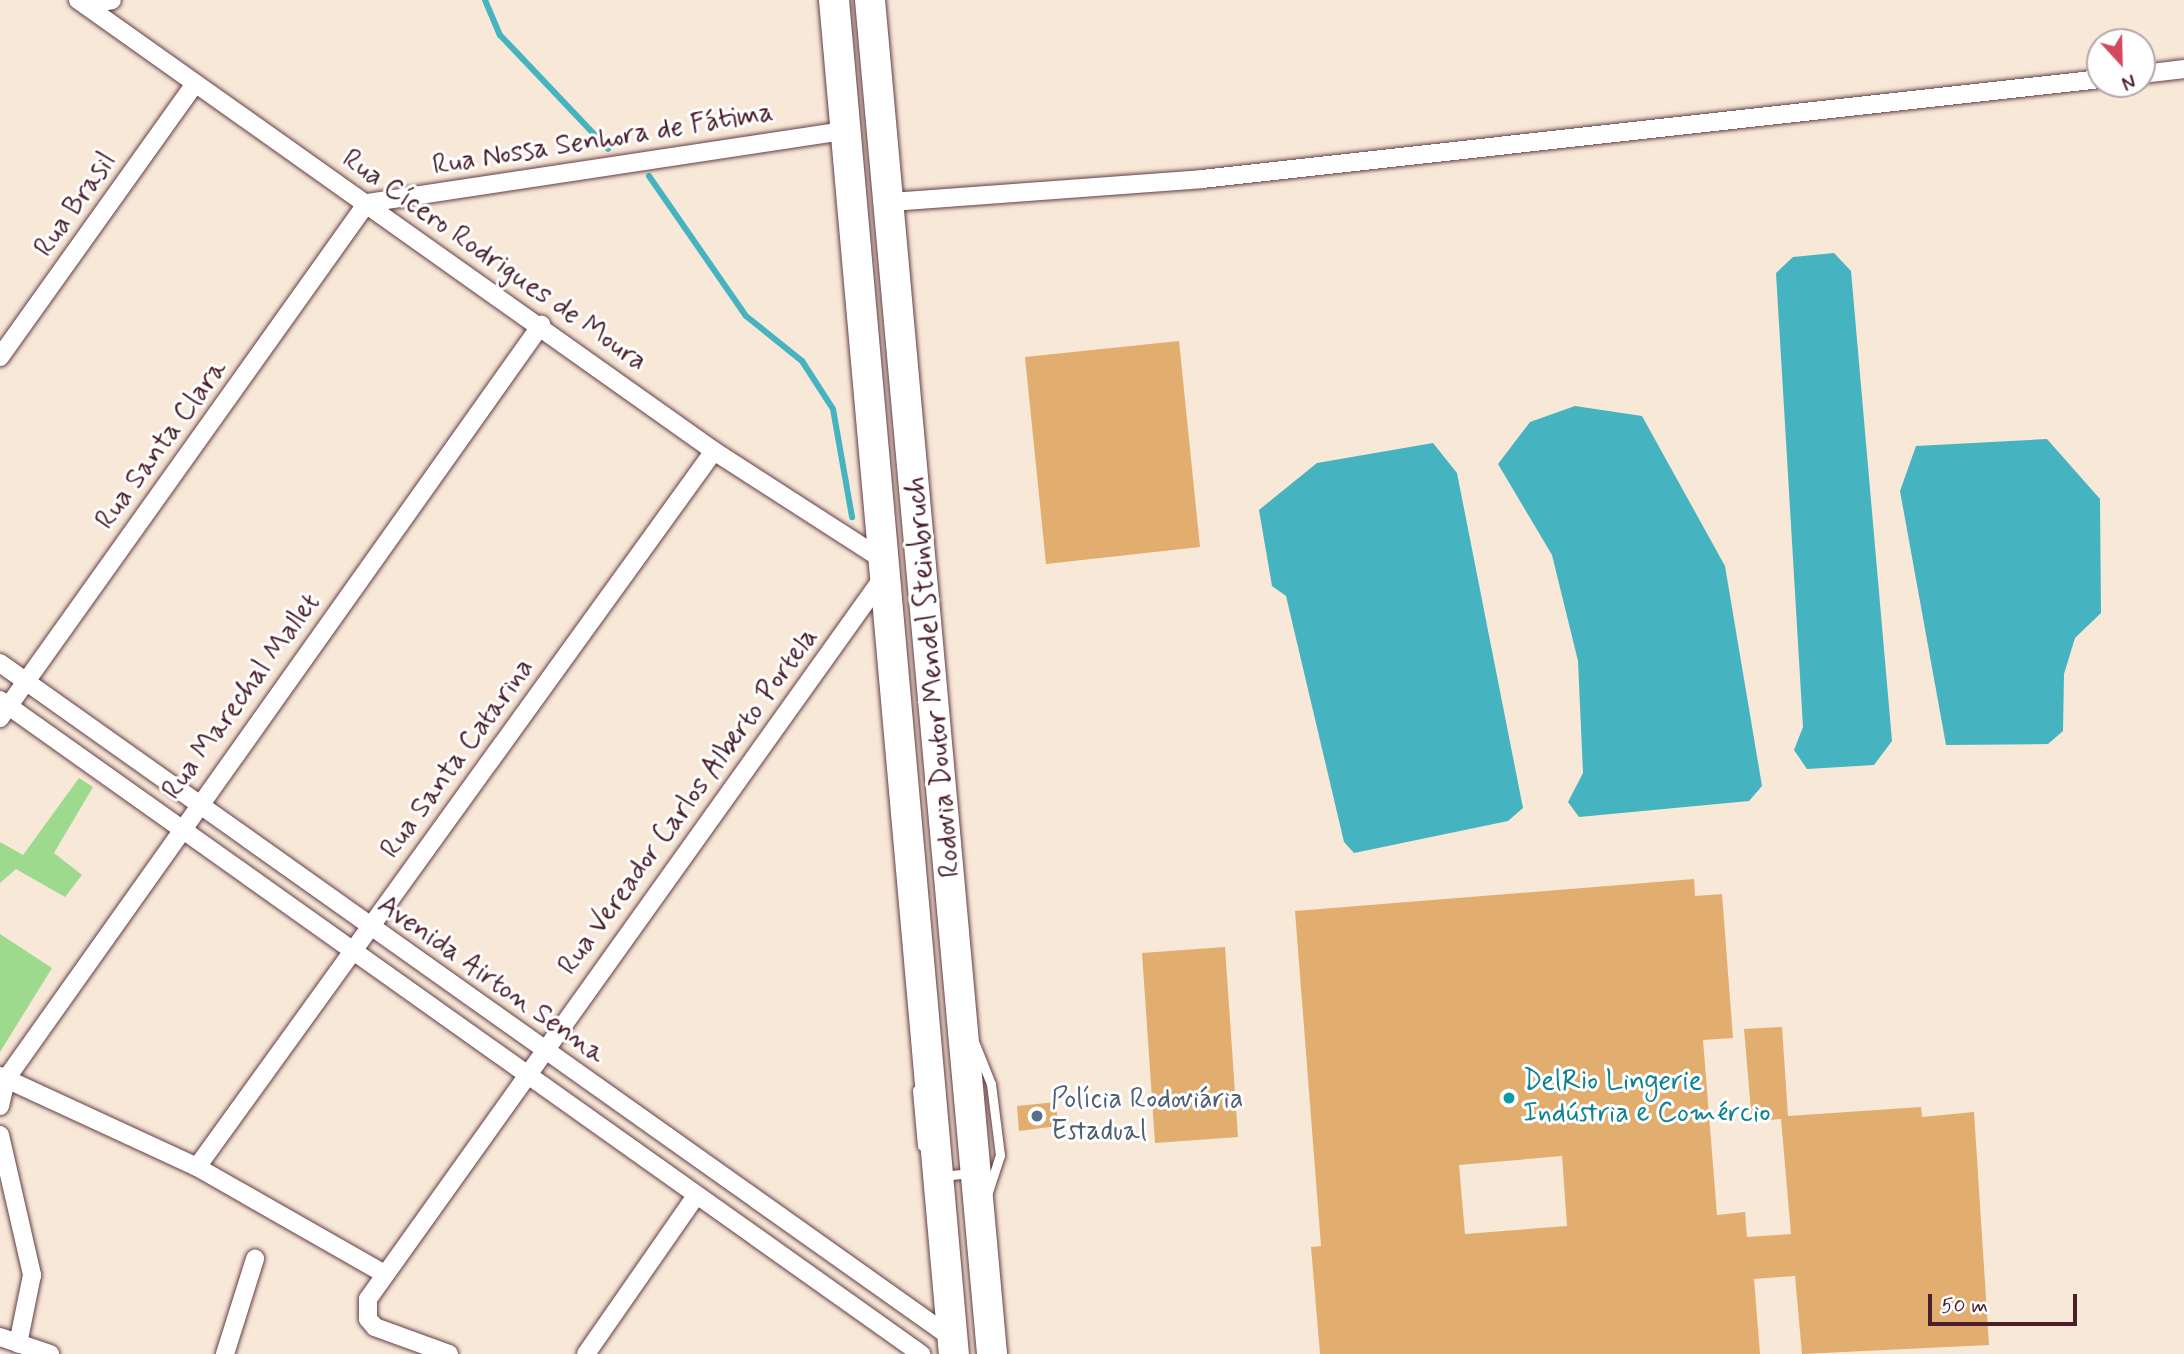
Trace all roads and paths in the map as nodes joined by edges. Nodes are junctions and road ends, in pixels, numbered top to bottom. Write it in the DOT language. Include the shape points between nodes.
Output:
graph roads {
  1 [pos="112,0"];
  2 [pos="834,0"];
  3 [pos="870,0"];
  4 [pos="81,2"];
  5 [pos="2184,69"];
  6 [pos="2156,72"];
  7 [pos="2086,81"];
  8 [pos="195,84"];
  9 [pos="848,130"];
  10 [pos="890,202"];
  11 [pos="367,203"];
  12 [pos="541,325"];
  13 [pos="0,358"];
  14 [pos="714,451"];
  15 [pos="884,568"];
  16 [pos="0,663"];
  17 [pos="26,681"];
  18 [pos="3,708"];
  19 [pos="199,803"];
  20 [pos="179,829"];
  21 [pos="369,926"];
  22 [pos="353,948"];
  23 [pos="964,1021"];
  24 [pos="544,1050"];
  25 [pos="947,1061"];
  26 [pos="528,1074"];
  27 [pos="3,1077"];
  28 [pos="0,1106"];
  29 [pos="0,1135"];
  30 [pos="681,1146"];
  31 [pos="197,1167"];
  32 [pos="664,1172"];
  33 [pos="977,1172"];
  34 [pos="5,1175"];
  35 [pos="938,1176"];
  36 [pos="696,1196"];
  37 [pos="980,1214"];
  38 [pos="255,1259"];
  39 [pos="383,1273"];
  40 [pos="0,1337"];
  41 [pos="18,1344"];
  42 [pos="953,1346"];
  43 [pos="51,1354"];
  44 [pos="225,1354"];
  45 [pos="449,1354"];
  46 [pos="586,1354"];
  47 [pos="920,1354"];
  48 [pos="992,1354"];
  1 -- 4 [label="street"];
  2 -- 9 [label="highway, Rodovia Doutor Mendel Steinbruch"];
  3 -- 10 [label="highway, Rodovia Doutor Mendel Steinbruch"];
  4 -- 8 [label="street, Rua Cícero Rodrigues de Moura"];
  5 -- 6 [label="street"];
  7 -- 10 [label="street" via="1202,179"];
  8 -- 11 [label="street, Rua Cícero Rodrigues de Moura"];
  8 -- 13 [label="street, Rua Brasil"];
  9 -- 11 [label="street, Rua Nossa Senhora de Fátima"];
  9 -- 15 [label="highway, Rodovia Doutor Mendel Steinbruch"];
  10 -- 23 [label="highway, Rodovia Doutor Mendel Steinbruch"];
  11 -- 12 [label="street, Rua Cícero Rodrigues de Moura"];
  11 -- 17 [label="street, Rua Santa Clara"];
  12 -- 14 [label="street, Rua Cícero Rodrigues de Moura"];
  12 -- 19 [label="street, Rua Marechal Mallet"];
  14 -- 15 [label="street, Rua Cícero Rodrigues de Moura"];
  14 -- 21 [label="street, Rua Santa Catarina"];
  15 -- 24 [label="street, Rua Vereador Carlos Alberto Portela"];
  15 -- 25 [label="highway, Rodovia Doutor Mendel Steinbruch"];
  16 -- 17 [label="street, Avenida Airton Senna"];
  17 -- 18 [label="street, Rua Santa Clara"];
  17 -- 19 [label="street, Avenida Airton Senna"];
  18 -- 20 [label="street, Avenida Airton Senna"];
  19 -- 20 [label="street, Rua Marechal Mallet"];
  19 -- 21 [label="street, Avenida Airton Senna"];
  20 -- 22 [label="street, Avenida Airton Senna"];
  20 -- 27 [label="street, Rua Marechal Mallet"];
  21 -- 22 [label="street, Rua Santa Catarina"];
  21 -- 24 [label="street, Avenida Airton Senna"];
  22 -- 26 [label="street, Avenida Airton Senna"];
  22 -- 31 [label="street, Rua Santa Catarina"];
  23 -- 25 [label="highway, Rodovia Doutor Mendel Steinbruch"];
  23 -- 37 [label="lane" via="991,1084 1000,1155"];
  24 -- 26 [label="street, Rua Vereador Carlos Alberto Portela"];
  24 -- 30 [label="street, Avenida Airton Senna"];
  25 -- 33 [label="highway, Rodovia Doutor Mendel Steinbruch"];
  25 -- 35 [label="highway, Rodovia Doutor Mendel Steinbruch"];
  26 -- 32 [label="street, Avenida Airton Senna"];
  26 -- 39 [label="street, Rua Vereador Carlos Alberto Portela"];
  27 -- 28 [label="street, Rua Marechal Mallet"];
  27 -- 31 [label="street"];
  29 -- 34 [label="street"];
  30 -- 32 [label="street"];
  30 -- 42 [label="street, Avenida Airton Senna"];
  31 -- 39 [label="street"];
  32 -- 36 [label="street, Avenida Airton Senna"];
  33 -- 35 [label="lane"];
  33 -- 37 [label="highway, Rodovia Doutor Mendel Steinbruch"];
  34 -- 41 [label="street" via="32,1275"];
  35 -- 42 [label="highway, Rodovia Doutor Mendel Steinbruch"];
  36 -- 46 [label="street"];
  36 -- 47 [label="street, Avenida Airton Senna"];
  37 -- 48 [label="highway, Rodovia Doutor Mendel Steinbruch"];
  38 -- 44 [label="street"];
  39 -- 45 [label="street, Rua Vereador Carlos Alberto Portela" via="368,1299 368,1319 375,1327"];
  40 -- 41 [label="street"];
  41 -- 43 [label="street"];
}
